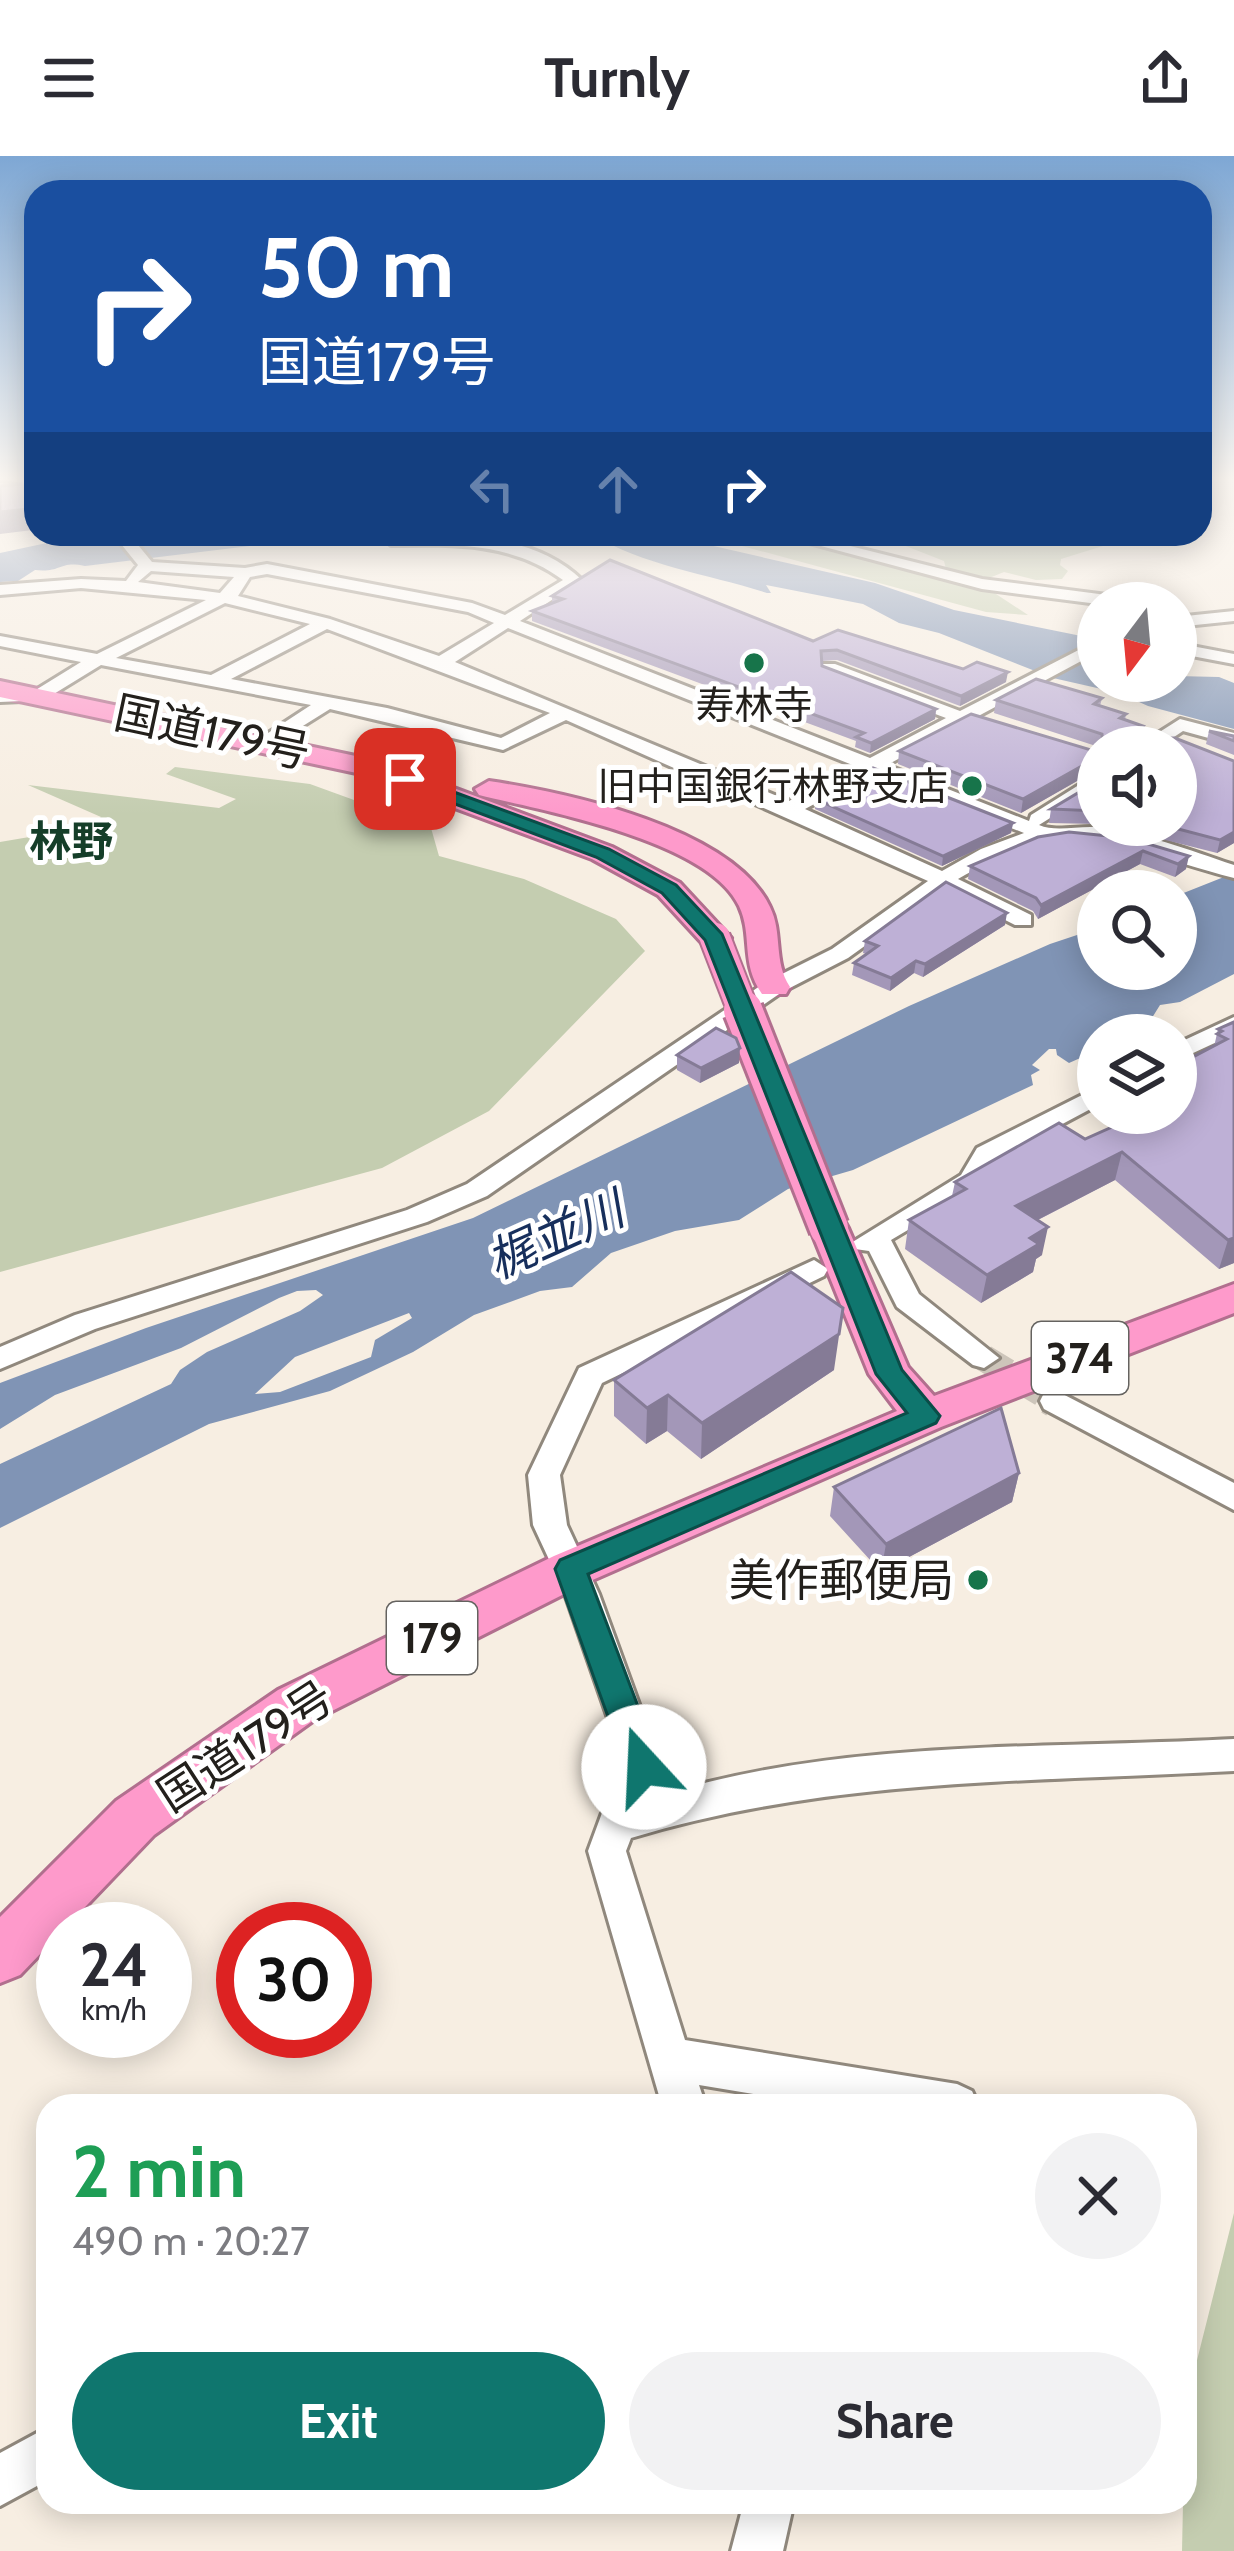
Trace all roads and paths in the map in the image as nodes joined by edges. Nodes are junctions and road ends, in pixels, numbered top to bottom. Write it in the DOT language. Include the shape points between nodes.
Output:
graph roads {
  1 [pos="174,591"];
  2 [pos="230,591"];
  3 [pos="383,591"];
  4 [pos="558,591"];
  5 [pos="1035,591"];
  6 [pos="1077,596"];
  7 [pos="223,599"];
  8 [pos="1234,616"];
  9 [pos="1197,620"];
  10 [pos="513,621"];
  11 [pos="321,625"];
  12 [pos="0,640"];
  13 [pos="1197,652"];
  14 [pos="1077,656"];
  15 [pos="1234,659"];
  16 [pos="96,660"];
  17 [pos="442,662"];
  18 [pos="829,668"];
  19 [pos="214,681"];
  20 [pos="0,693"];
  21 [pos="38,696"];
  22 [pos="326,703"];
  23 [pos="565,713"];
  24 [pos="964,717"];
  25 [pos="988,722"];
  26 [pos="1197,729"];
  27 [pos="1234,740"];
  28 [pos="266,743"];
  29 [pos="874,764"];
  30 [pos="436,791"];
  31 [pos="1077,795"];
  32 [pos="791,808"];
  33 [pos="1032,828"];
  34 [pos="1223,868"];
  35 [pos="943,878"];
  36 [pos="1023,920"];
  37 [pos="774,987"];
  38 [pos="1233,1024"];
  39 [pos="1197,1043"];
  40 [pos="1077,1106"];
  41 [pos="857,1236"];
  42 [pos="814,1269"];
  43 [pos="1234,1298"];
  44 [pos="984,1358"];
  45 [pos="0,1359"];
  46 [pos="1054,1401"];
  47 [pos="926,1416"];
  48 [pos="1234,1498"];
  49 [pos="571,1569"];
  50 [pos="1234,1755"];
  51 [pos="659,1810"];
  52 [pos="0,1956"];
  53 [pos="674,2059"];
  54 [pos="681,2094"];
  55 [pos="885,2094"];
  56 [pos="36,2459"];
  57 [pos="0,2481"];
  58 [pos="766,2514"];
  59 [pos="757,2551"];
  1 -- 7 [label="street"];
  2 -- 7 [label="street"];
  3 -- 10 [label="street"];
  4 -- 10 [label="street"];
  5 -- 6 [label="street"];
  7 -- 11 [label="street"];
  7 -- 16 [label="street"];
  8 -- 9 [label="street"];
  10 -- 17 [label="street"];
  10 -- 29 [label="street"];
  11 -- 17 [label="street"];
  11 -- 19 [label="street"];
  12 -- 16 [label="street"];
  13 -- 15 [label="street"];
  14 -- 24 [label="street"];
  16 -- 19 [label="street"];
  16 -- 21 [label="street"];
  17 -- 23 [label="street"];
  18 -- 24 [label="street"];
  19 -- 22 [label="street"];
  20 -- 21 [label="highway, 国道179号"];
  21 -- 28 [label="highway, 国道179号"];
  22 -- 23 [label="street" via="503,744"];
  22 -- 28 [label="street"];
  23 -- 32 [label="street"];
  24 -- 25 [label="street"];
  24 -- 29 [label="street"];
  26 -- 27 [label="street"];
  28 -- 30 [label="highway, 国道179号"];
  29 -- 32 [label="street"];
  29 -- 33 [label="street"];
  30 -- 37 [label="highway" via="497,790 568,806 710,861 755,908 762,972"];
  30 -- 41 [label="highway, 国道179号, bridge" via="602,853 669,889 715,938"];
  31 -- 33 [label="street"];
  32 -- 35 [label="street"];
  33 -- 34 [label="street" via="1132,837"];
  33 -- 35 [label="street"];
  35 -- 36 [label="street"];
  35 -- 37 [label="street" via="814,972"];
  37 -- 45 [label="street" via="477,1190 85,1322"];
  38 -- 39 [label="street"];
  40 -- 41 [label="street" via="986,1154 972,1180"];
  41 -- 44 [label="street" via="907,1300"];
  41 -- 47 [label="highway, 国道179号" via="890,1374"];
  42 -- 49 [label="street" via="590,1376 544,1474 550,1525"];
  43 -- 47 [label="highway, 374"];
  46 -- 48 [label="street"];
  47 -- 49 [label="highway, 国道179号 / 179"];
  49 -- 51 [label="street"];
  49 -- 52 [label="highway, 国道179号 / 179" via="296,1705 134,1818"];
  50 -- 51 [label="street" via="841,1773"];
  51 -- 53 [label="street" via="616,1825 607,1851"];
  53 -- 54 [label="street"];
  53 -- 55 [label="street"];
  56 -- 57 [label="street"];
  58 -- 59 [label="street"];
}
